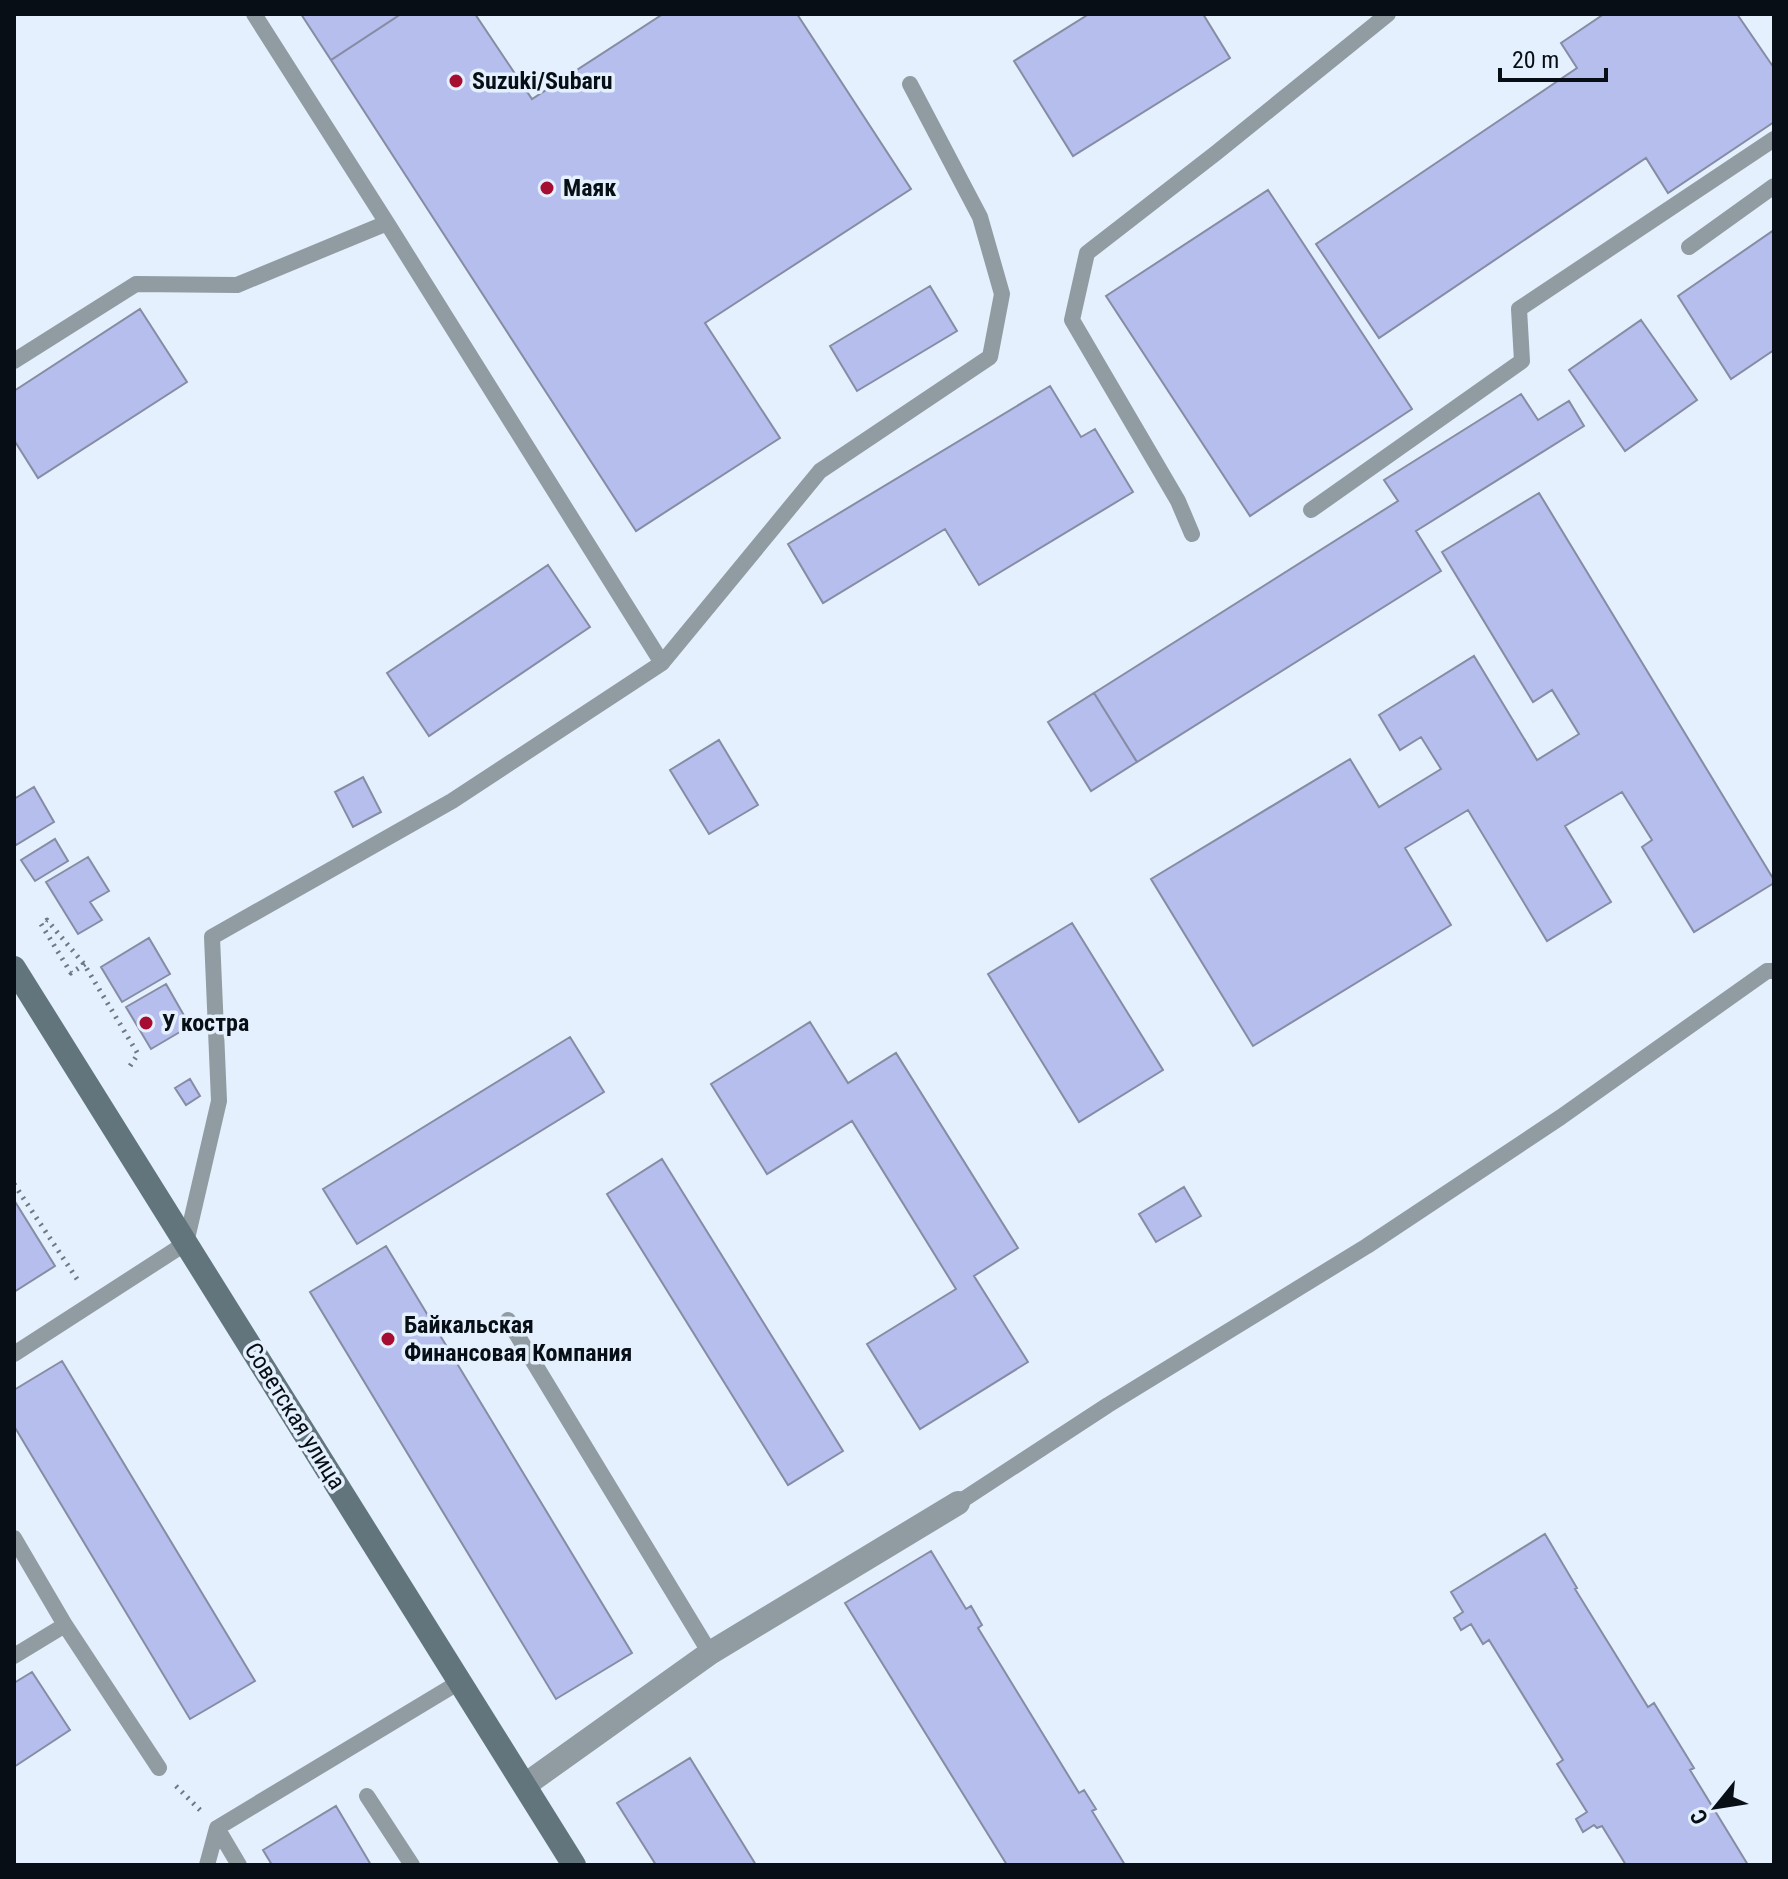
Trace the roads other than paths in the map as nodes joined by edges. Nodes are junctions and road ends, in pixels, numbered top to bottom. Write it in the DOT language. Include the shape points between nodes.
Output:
graph roads {
  1 [pos="254,14"];
  2 [pos="1388,14"];
  3 [pos="910,84"];
  4 [pos="1774,139"];
  5 [pos="1774,186"];
  6 [pos="387,223"];
  7 [pos="1689,247"];
  8 [pos="14,361"];
  9 [pos="1311,510"];
  10 [pos="1192,534"];
  11 [pos="662,663"];
  12 [pos="14,968"];
  13 [pos="1774,971"];
  14 [pos="186,1243"];
  15 [pos="508,1320"];
  16 [pos="14,1354"];
  17 [pos="958,1503"];
  18 [pos="14,1538"];
  19 [pos="65,1625"];
  20 [pos="710,1653"];
  21 [pos="14,1656"];
  22 [pos="461,1681"];
  23 [pos="159,1768"];
  24 [pos="525,1785"];
  25 [pos="367,1796"];
  26 [pos="217,1828"];
  27 [pos="207,1865"];
  28 [pos="239,1865"];
  29 [pos="412,1865"];
  30 [pos="574,1865"];
  1 -- 6 [label="lane"];
  2 -- 10 [label="lane" via="1087,253 1072,320"];
  3 -- 11 [label="lane" via="980,217 1002,294 990,357 820,471"];
  4 -- 9 [label="lane" via="1519,309 1522,361"];
  5 -- 7 [label="lane"];
  6 -- 8 [label="lane" via="237,285 136,284"];
  6 -- 11 [label="lane"];
  11 -- 14 [label="lane" via="452,801 212,937 219,1101"];
  12 -- 14 [label="main road, Советская улица"];
  13 -- 17 [label="lane" via="1367,1246"];
  14 -- 16 [label="lane"];
  14 -- 22 [label="main road, Советская улица"];
  15 -- 20 [label="lane"];
  17 -- 20 [label="street"];
  18 -- 19 [label="lane"];
  19 -- 21 [label="lane"];
  19 -- 23 [label="lane"];
  20 -- 24 [label="street"];
  22 -- 24 [label="main road, Советская улица"];
  22 -- 26 [label="lane"];
  24 -- 30 [label="main road, Советская улица"];
  25 -- 29 [label="lane"];
  26 -- 27 [label="lane"];
  26 -- 28 [label="lane"];
}
